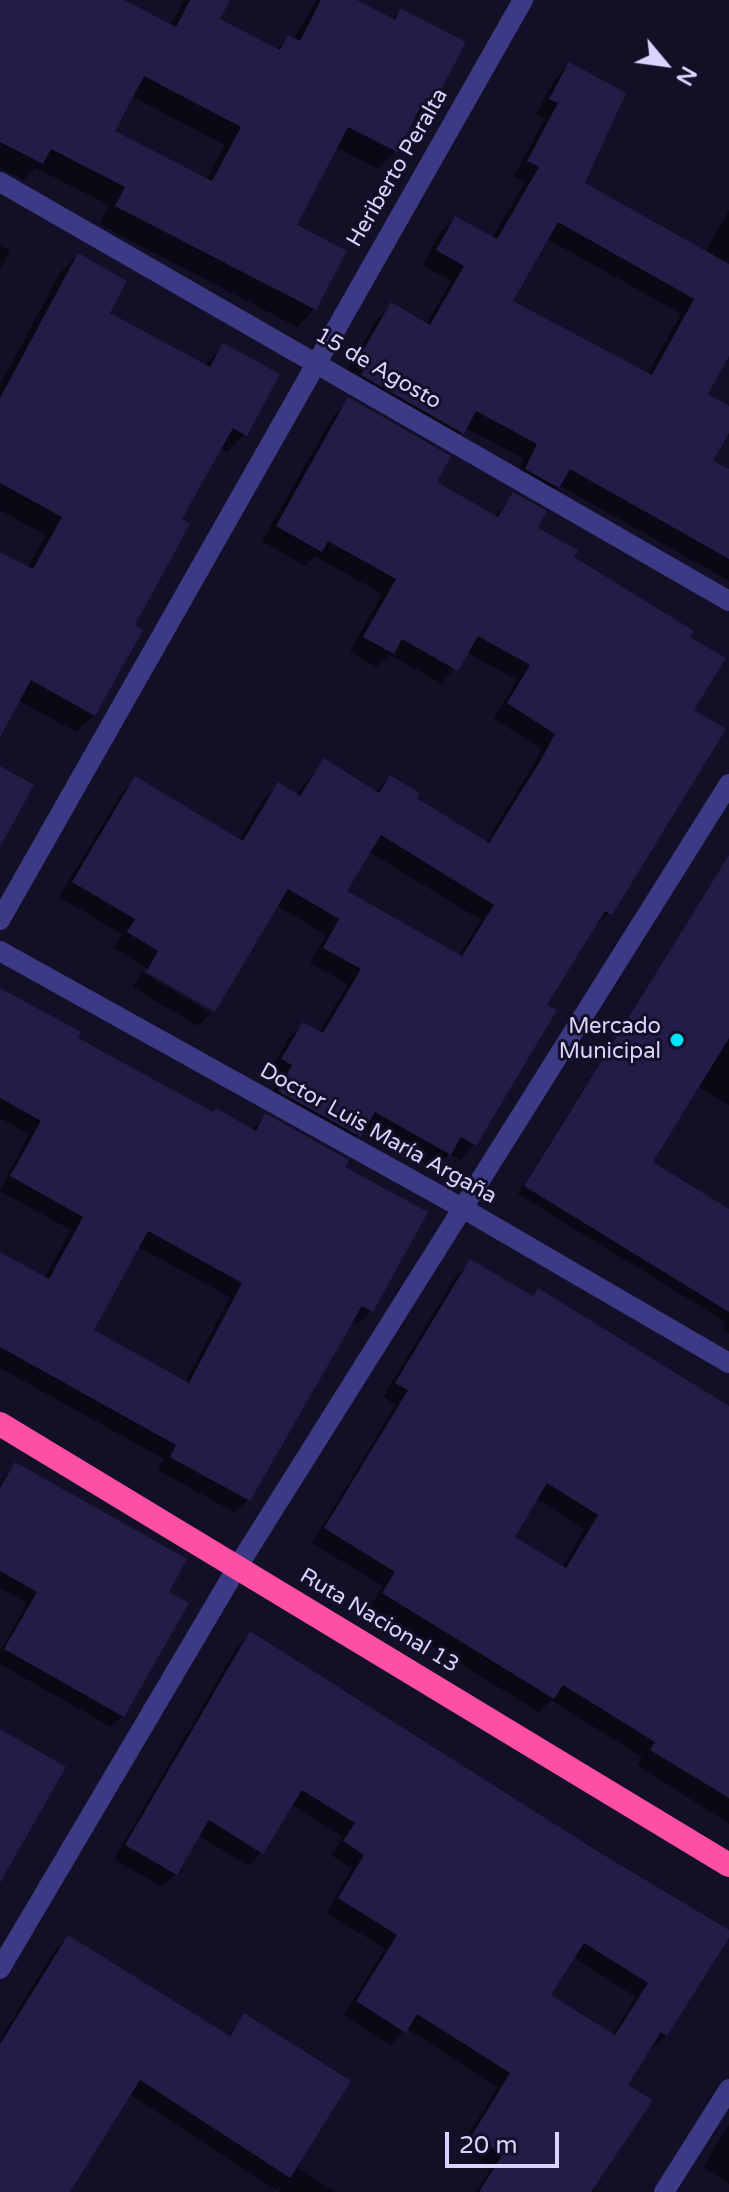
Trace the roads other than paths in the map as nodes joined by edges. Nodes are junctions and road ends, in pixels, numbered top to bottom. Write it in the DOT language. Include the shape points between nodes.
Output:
graph roads {
  1 [pos="523,0"];
  2 [pos="0,182"];
  3 [pos="315,360"];
  4 [pos="729,601"];
  5 [pos="729,784"];
  6 [pos="0,920"];
  7 [pos="0,951"];
  8 [pos="464,1209"];
  9 [pos="729,1363"];
  10 [pos="0,1424"];
  11 [pos="238,1566"];
  12 [pos="729,1865"];
  13 [pos="0,1969"];
  14 [pos="729,2089"];
  15 [pos="664,2192"];
  1 -- 3 [label="street, Heriberto Peralta"];
  2 -- 3 [label="street, 15 de Agosto"];
  3 -- 4 [label="street, 15 de Agosto"];
  3 -- 6 [label="street, Heriberto Peralta"];
  5 -- 8 [label="street"];
  7 -- 8 [label="street, Doctor Luis María Argaña"];
  8 -- 9 [label="street, Doctor Luis María Argaña"];
  8 -- 11 [label="street"];
  10 -- 11 [label="highway, Ruta Nacional 13"];
  11 -- 12 [label="highway, Ruta Nacional 13"];
  11 -- 13 [label="street"];
  14 -- 15 [label="street"];
}
